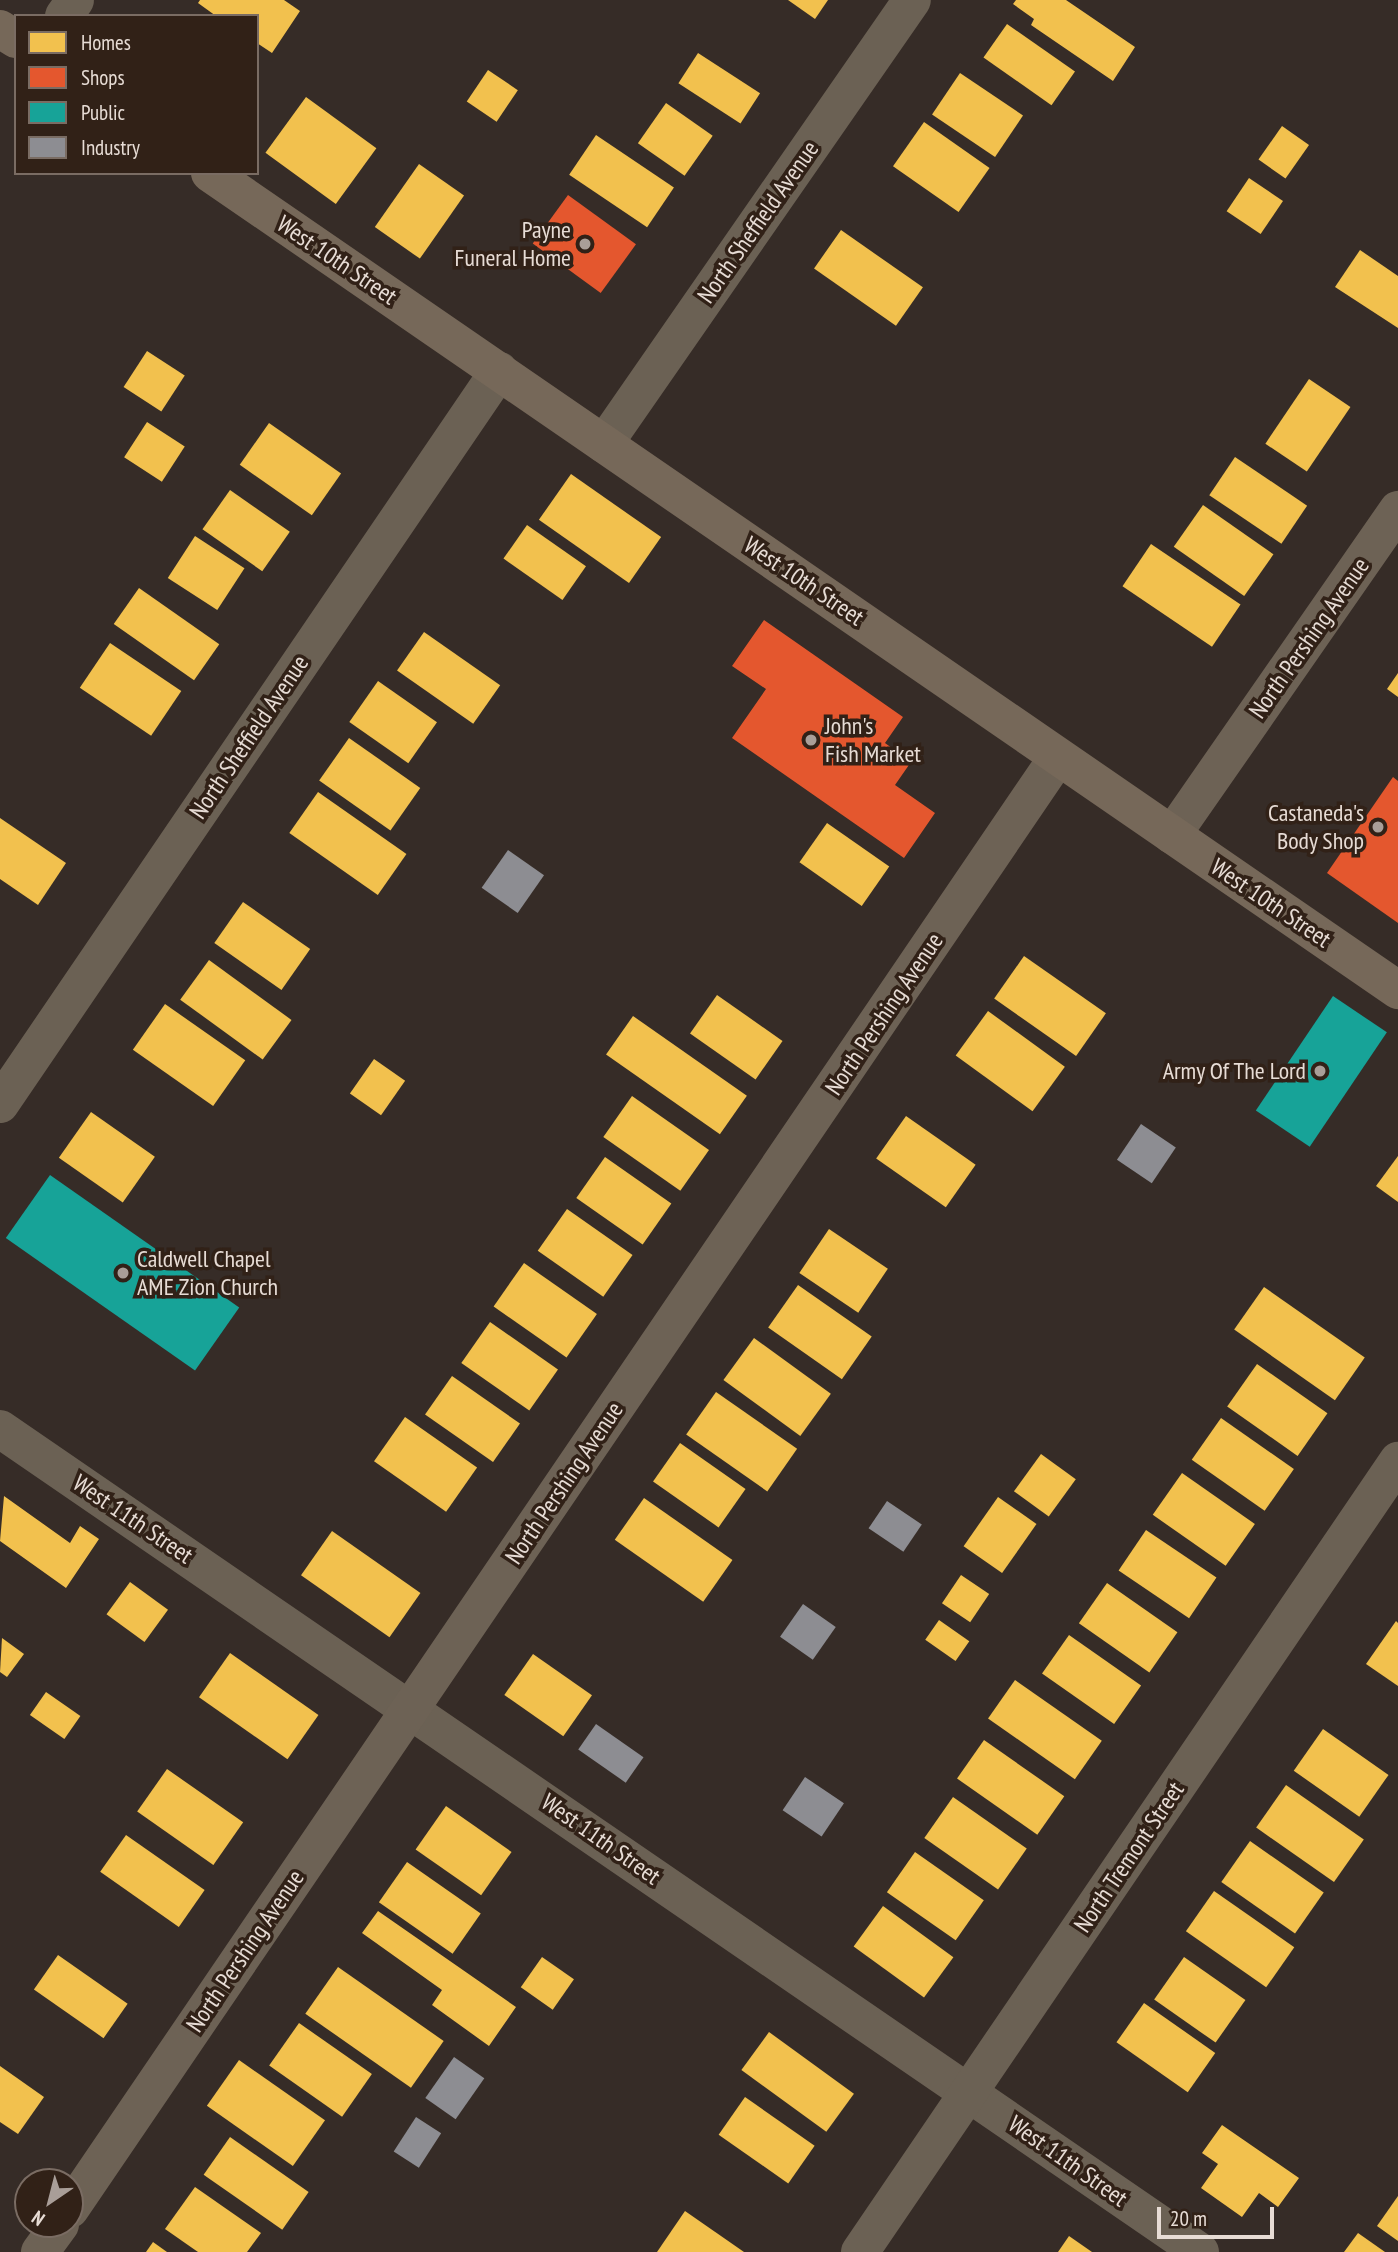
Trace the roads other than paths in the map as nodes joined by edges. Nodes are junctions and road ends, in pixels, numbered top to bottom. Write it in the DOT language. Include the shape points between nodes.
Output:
graph roads {
  1 [pos="912,0"];
  2 [pos="213,175"];
  3 [pos="499,371"];
  4 [pos="604,444"];
  5 [pos="1398,510"];
  6 [pos="1058,757"];
  7 [pos="1172,835"];
  8 [pos="1398,990"];
  9 [pos="0,1104"];
  10 [pos="0,1429"];
  11 [pos="1398,1461"];
  12 [pos="411,1708"];
  13 [pos="969,2092"];
  14 [pos="84,2188"];
  15 [pos="860,2252"];
  16 [pos="1200,2252"];
  1 -- 4 [label="street, North Sheffield Avenue"];
  2 -- 3 [label="main road, West 10th Street"];
  3 -- 4 [label="main road, West 10th Street"];
  3 -- 9 [label="street, North Sheffield Avenue"];
  4 -- 6 [label="main road, West 10th Street"];
  5 -- 7 [label="street, North Pershing Avenue"];
  6 -- 7 [label="main road, West 10th Street"];
  6 -- 12 [label="street, North Pershing Avenue"];
  7 -- 8 [label="main road, West 10th Street"];
  10 -- 12 [label="street, West 11th Street"];
  11 -- 13 [label="street, North Tremont Street"];
  12 -- 13 [label="street, West 11th Street"];
  12 -- 14 [label="street, North Pershing Avenue"];
  13 -- 15 [label="street, North Tremont Street"];
  13 -- 16 [label="street, West 11th Street"];
}
